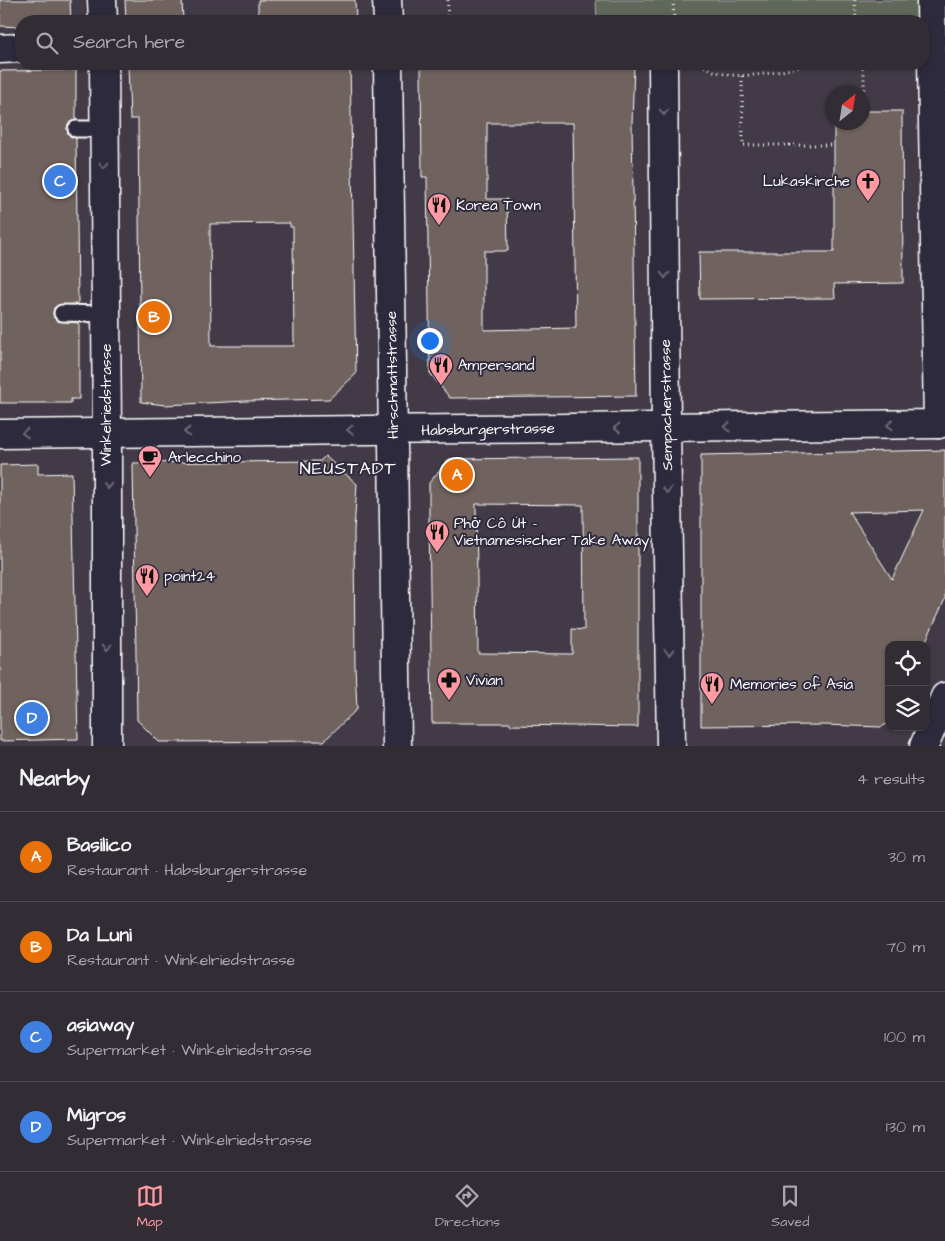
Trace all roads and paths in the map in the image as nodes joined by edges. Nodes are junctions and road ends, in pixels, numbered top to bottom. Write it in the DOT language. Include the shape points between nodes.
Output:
graph roads {
  1 [pos="102,0"];
  2 [pos="387,0"];
  3 [pos="448,0"];
  4 [pos="673,0"];
  5 [pos="855,0"];
  6 [pos="932,0"];
  7 [pos="103,15"];
  8 [pos="388,15"];
  9 [pos="447,15"];
  10 [pos="674,15"];
  11 [pos="856,15"];
  12 [pos="938,44"];
  13 [pos="15,48"];
  14 [pos="0,49"];
  15 [pos="104,70"];
  16 [pos="388,70"];
  17 [pos="664,70"];
  18 [pos="713,70"];
  19 [pos="785,70"];
  20 [pos="863,70"];
  21 [pos="742,76"];
  22 [pos="864,85"];
  23 [pos="104,129"];
  24 [pos="76,130"];
  25 [pos="834,145"];
  26 [pos="62,313"];
  27 [pos="106,314"];
  28 [pos="942,423"];
  29 [pos="666,427"];
  30 [pos="393,430"];
  31 [pos="107,432"];
  32 [pos="0,434"];
  33 [pos="945,697"];
  34 [pos="106,746"];
  35 [pos="396,746"];
  36 [pos="671,746"];
  37 [pos="924,746"];
  1 -- 7 [label="street"];
  2 -- 8 [label="street"];
  3 -- 9 [label="path"];
  4 -- 10 [label="path"];
  5 -- 11 [label="path"];
  6 -- 12 [label="street"];
  12 -- 28 [label="street"];
  13 -- 14 [label="street"];
  15 -- 23 [label="street, Winkelriedstrasse"];
  16 -- 30 [label="street, Hirschmattstrasse"];
  17 -- 29 [label="street, Sempacherstrasse, one-way"];
  18 -- 21 [label="path"];
  19 -- 21 [label="path"];
  20 -- 22 [label="path"];
  21 -- 25 [label="path" via="743,145"];
  23 -- 24 [label="lane"];
  23 -- 27 [label="street, Winkelriedstrasse, one-way"];
  26 -- 27 [label="lane"];
  27 -- 31 [label="street, Winkelriedstrasse"];
  28 -- 29 [label="street, Habsburgerstrasse, one-way"];
  29 -- 30 [label="street, Habsburgerstrasse, one-way"];
  29 -- 36 [label="street, Sempacherstrasse, one-way"];
  30 -- 31 [label="street, Habsburgerstrasse, one-way"];
  30 -- 35 [label="street, Hirschmattstrasse"];
  31 -- 32 [label="street, Habsburgerstrasse, one-way"];
  31 -- 34 [label="street, Winkelriedstrasse, one-way"];
  33 -- 37 [label="street"];
}
